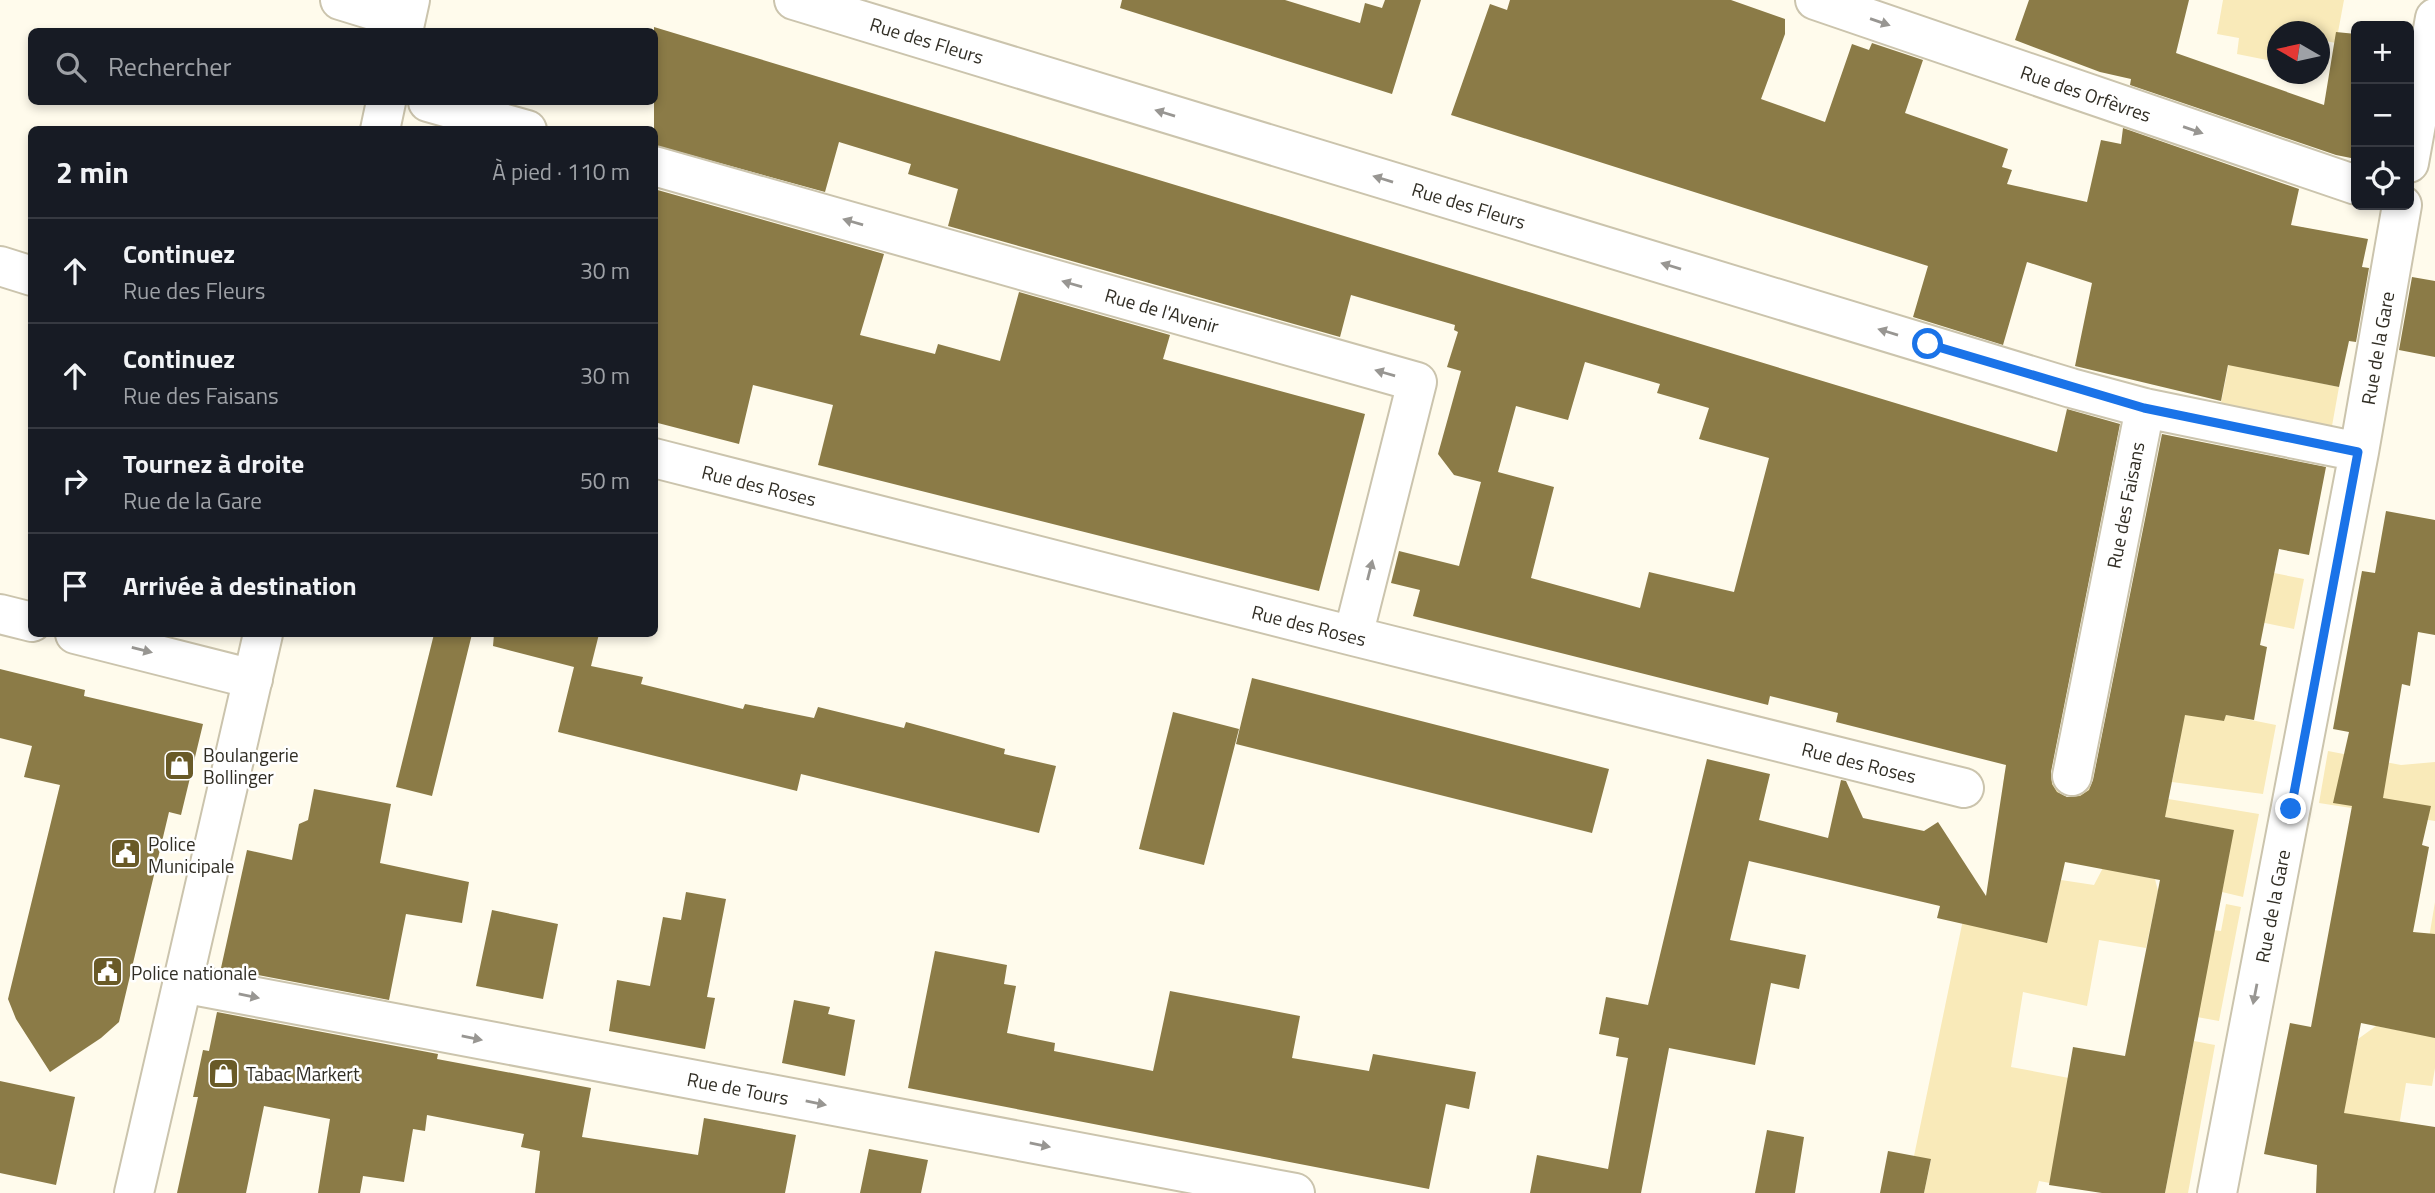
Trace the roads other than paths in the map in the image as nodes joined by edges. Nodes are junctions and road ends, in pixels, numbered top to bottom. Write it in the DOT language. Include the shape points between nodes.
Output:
graph roads {
  1 [pos="340,0"];
  2 [pos="794,0"];
  3 [pos="1815,0"];
  4 [pos="406,17"];
  5 [pos="2435,18"];
  6 [pos="385,105"];
  7 [pos="439,105"];
  8 [pos="381,126"];
  9 [pos="513,126"];
  10 [pos="2412,147"];
  11 [pos="658,167"];
  12 [pos="2351,183"];
  13 [pos="2401,210"];
  14 [pos="0,267"];
  15 [pos="28,275"];
  16 [pos="2144,408"];
  17 [pos="2358,452"];
  18 [pos="658,459"];
  19 [pos="0,614"];
  20 [pos="28,621"];
  21 [pos="1353,636"];
  22 [pos="87,637"];
  23 [pos="262,637"];
  24 [pos="253,679"];
  25 [pos="2072,776"];
  26 [pos="1964,788"];
  27 [pos="182,983"];
  28 [pos="134,1193"];
  29 [pos="1295,1193"];
  30 [pos="2217,1193"];
  1 -- 4 [label="street"];
  16 -- 2 [label="street, Rue des Fleurs, one-way"];
  3 -- 12 [label="street, Rue des Orfèvres, one-way"];
  5 -- 10 [label="street"];
  6 -- 8 [label="street"];
  7 -- 9 [label="street"];
  21 -- 11 [label="street, Rue de l'Avenir, one-way" via="1417,382"];
  13 -- 17 [label="street, Rue de la Gare"];
  14 -- 15 [label="street"];
  16 -- 17 [label="street"];
  16 -- 25 [label="street, Rue des Faisans"];
  17 -- 30 [label="street, Rue de la Gare, one-way"];
  18 -- 21 [label="street, Rue des Roses"];
  19 -- 20 [label="street"];
  21 -- 26 [label="street, Rue des Roses"];
  22 -- 24 [label="street, one-way"];
  23 -- 24 [label="street"];
  24 -- 27 [label="street"];
  27 -- 28 [label="street"];
  27 -- 29 [label="street, Rue de Tours, one-way"];
}
